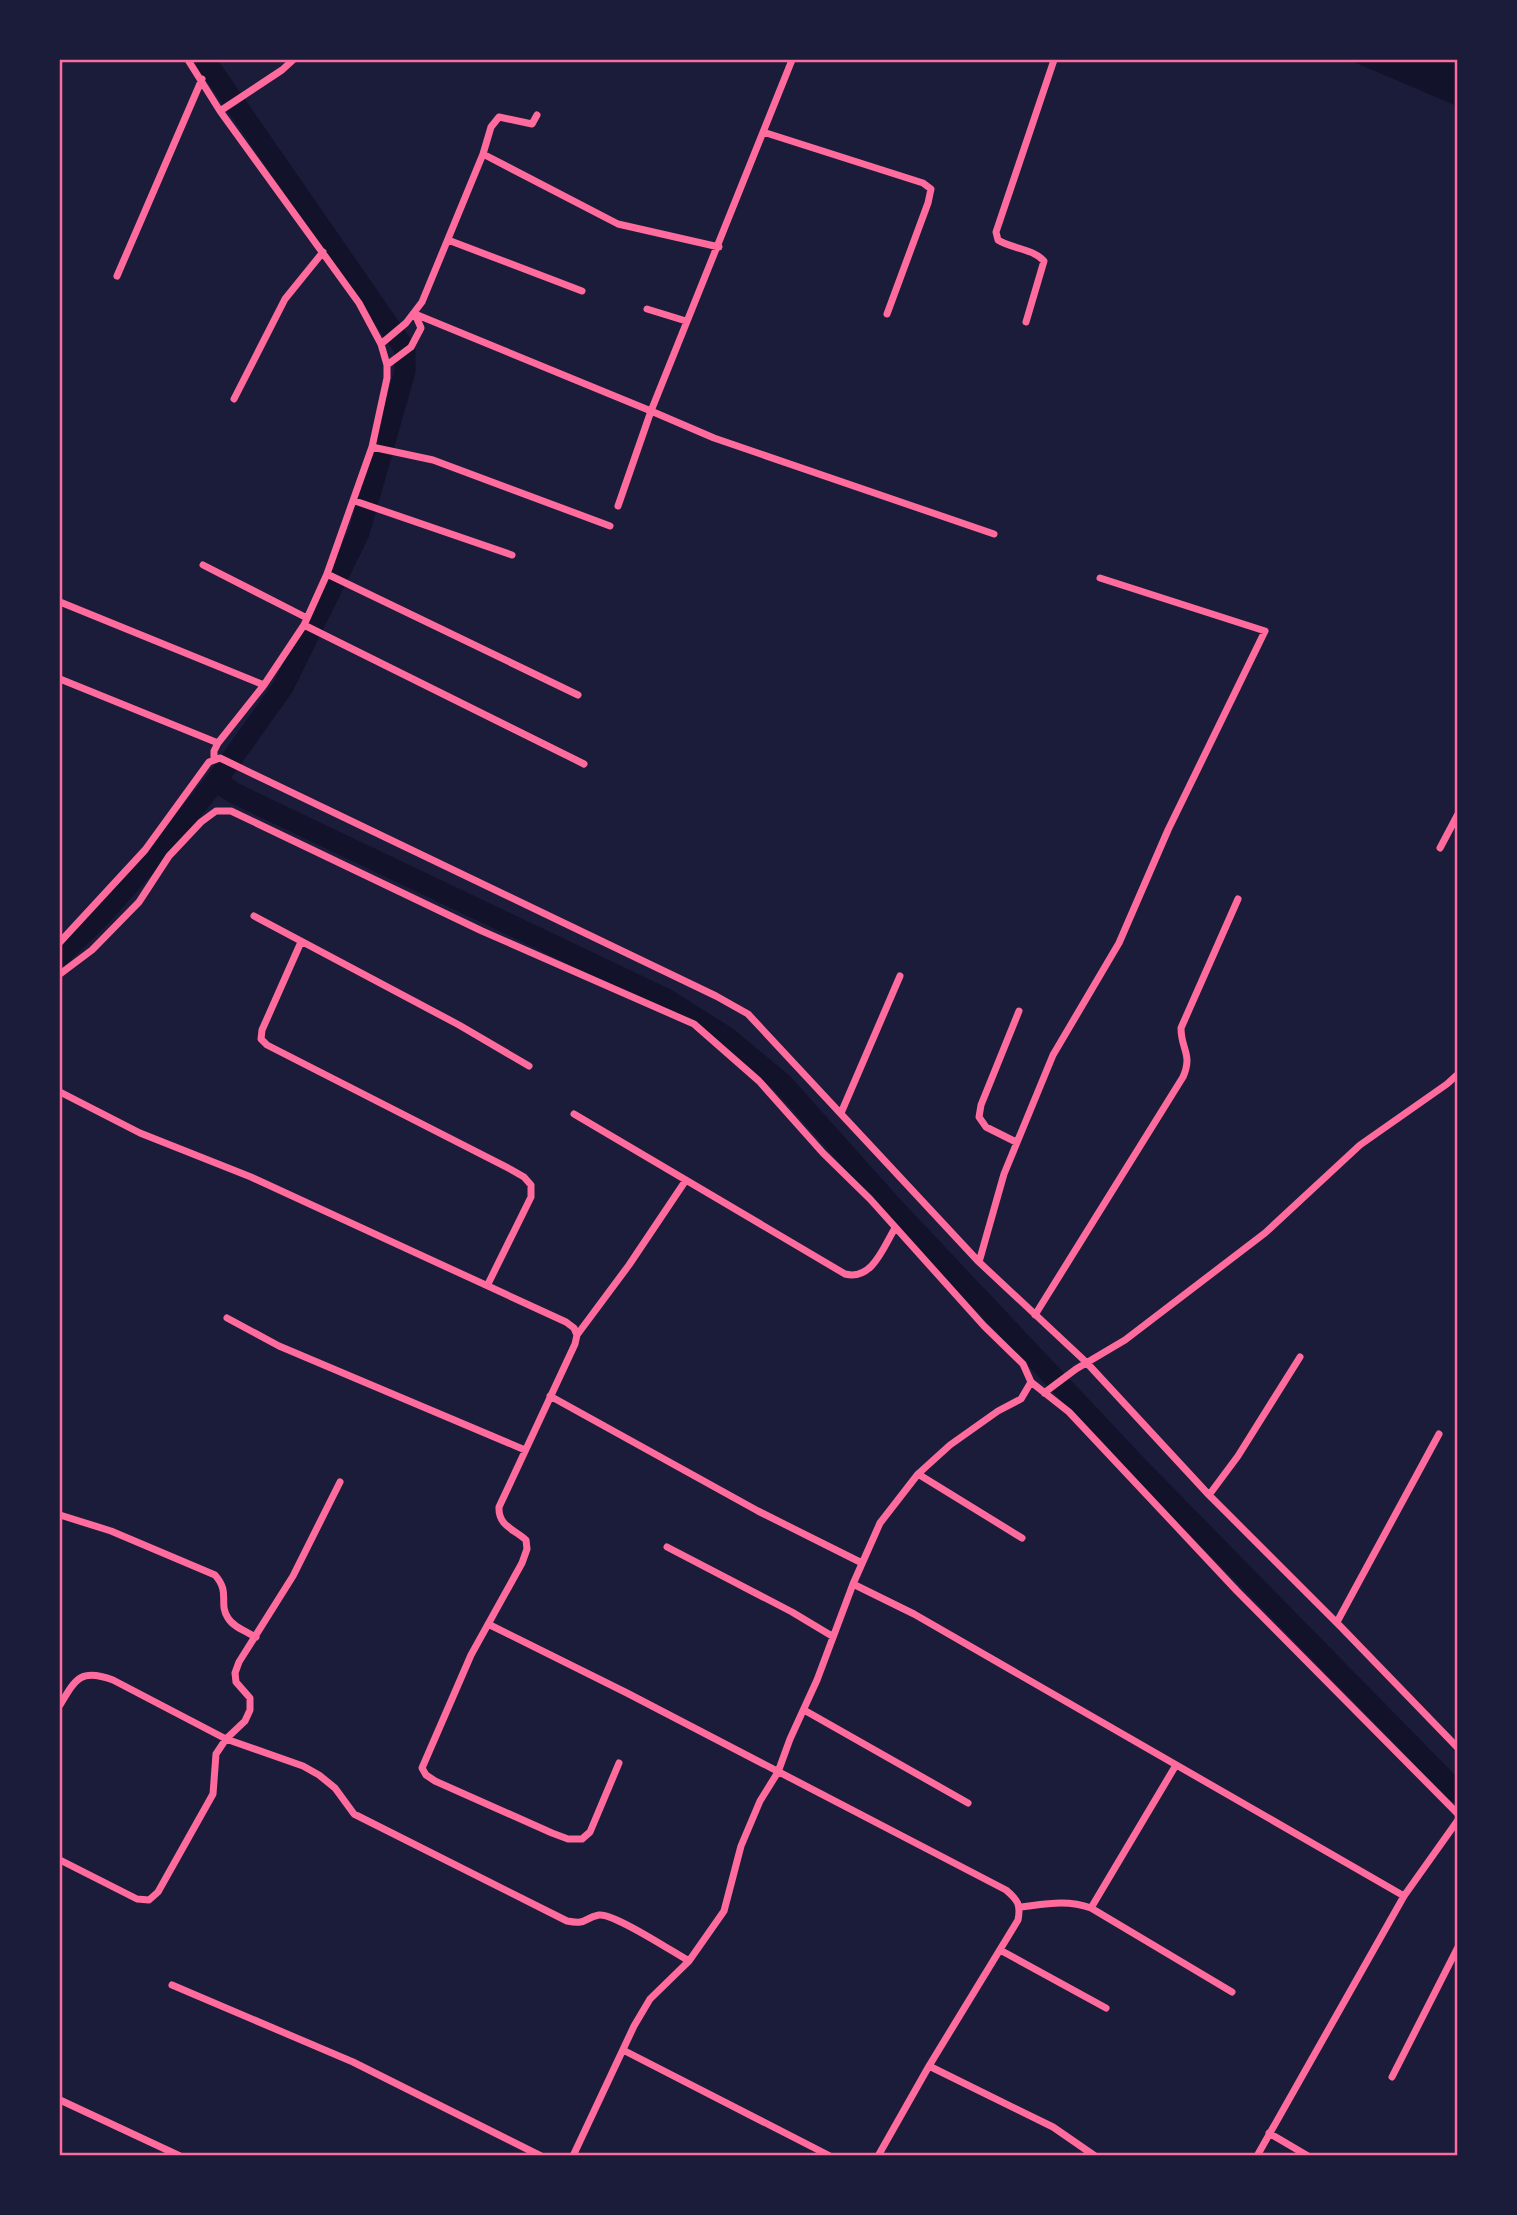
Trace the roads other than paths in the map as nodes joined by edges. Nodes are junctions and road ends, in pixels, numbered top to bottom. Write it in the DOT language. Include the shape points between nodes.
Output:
graph roads {
  1 [pos="188,60"];
  2 [pos="293,60"];
  3 [pos="792,60"];
  4 [pos="1054,60"];
  5 [pos="202,79"];
  6 [pos="220,111"];
  7 [pos="537,115"];
  8 [pos="763,132"];
  9 [pos="483,154"];
  10 [pos="448,240"];
  11 [pos="719,247"];
  12 [pos="323,252"];
  13 [pos="117,276"];
  14 [pos="582,291"];
  15 [pos="647,309"];
  16 [pos="415,314"];
  17 [pos="887,314"];
  18 [pos="686,321"];
  19 [pos="1026,322"];
  20 [pos="385,342"];
  21 [pos="387,365"];
  22 [pos="234,399"];
  23 [pos="651,411"];
  24 [pos="376,448"];
  25 [pos="358,503"];
  26 [pos="618,506"];
  27 [pos="610,526"];
  28 [pos="994,534"];
  29 [pos="512,555"];
  30 [pos="203,565"];
  31 [pos="330,576"];
  32 [pos="1100,578"];
  33 [pos="60,602"];
  34 [pos="307,623"];
  35 [pos="60,679"];
  36 [pos="264,685"];
  37 [pos="578,695"];
  38 [pos="218,743"];
  39 [pos="217,759"];
  40 [pos="584,764"];
  41 [pos="1458,814"];
  42 [pos="1440,848"];
  43 [pos="1238,899"];
  44 [pos="254,916"];
  45 [pos="60,942"];
  46 [pos="301,942"];
  47 [pos="60,974"];
  48 [pos="900,976"];
  49 [pos="1019,1012"];
  50 [pos="529,1066"];
  51 [pos="1458,1074"];
  52 [pos="60,1091"];
  53 [pos="841,1113"];
  54 [pos="574,1114"];
  55 [pos="1016,1142"];
  56 [pos="685,1180"];
  57 [pos="895,1228"];
  58 [pos="979,1262"];
  59 [pos="488,1284"];
  60 [pos="1035,1315"];
  61 [pos="227,1318"];
  62 [pos="577,1335"];
  63 [pos="1300,1357"];
  64 [pos="1086,1362"];
  65 [pos="1031,1382"];
  66 [pos="1044,1393"];
  67 [pos="550,1396"];
  68 [pos="1439,1434"];
  69 [pos="525,1450"];
  70 [pos="918,1474"];
  71 [pos="340,1482"];
  72 [pos="1209,1495"];
  73 [pos="60,1515"];
  74 [pos="1022,1538"];
  75 [pos="667,1547"];
  76 [pos="862,1563"];
  77 [pos="853,1584"];
  78 [pos="1336,1622"];
  79 [pos="488,1624"];
  80 [pos="832,1636"];
  81 [pos="256,1637"];
  82 [pos="60,1705"];
  83 [pos="804,1710"];
  84 [pos="226,1739"];
  85 [pos="1458,1748"];
  86 [pos="619,1763"];
  87 [pos="1175,1765"];
  88 [pos="778,1772"];
  89 [pos="968,1804"];
  90 [pos="1458,1814"];
  91 [pos="1458,1820"];
  92 [pos="60,1860"];
  93 [pos="1404,1896"];
  94 [pos="1021,1907"];
  95 [pos="1091,1908"];
  96 [pos="1458,1947"];
  97 [pos="1000,1950"];
  98 [pos="689,1961"];
  99 [pos="172,1985"];
  100 [pos="1233,1992"];
  101 [pos="1106,2008"];
  102 [pos="623,2050"];
  103 [pos="929,2066"];
  104 [pos="1392,2077"];
  105 [pos="60,2100"];
  106 [pos="1269,2133"];
  107 [pos="180,2155"];
  108 [pos="541,2155"];
  109 [pos="573,2155"];
  110 [pos="830,2155"];
  111 [pos="878,2155"];
  112 [pos="1095,2155"];
  113 [pos="1257,2155"];
  114 [pos="1308,2155"];
  1 -- 5 [label="street"];
  2 -- 6 [label="street"];
  3 -- 8 [label="street"];
  4 -- 19 [label="street" via="996,232 998,240 1044,261"];
  5 -- 6 [label="street"];
  5 -- 13 [label="street"];
  6 -- 12 [label="street"];
  7 -- 9 [label="street" via="532,124 499,117"];
  8 -- 11 [label="street"];
  8 -- 17 [label="street" via="931,189"];
  9 -- 10 [label="street"];
  9 -- 11 [label="street" via="618,224"];
  10 -- 14 [label="street"];
  10 -- 16 [label="street"];
  11 -- 18 [label="street"];
  12 -- 20 [label="street"];
  12 -- 22 [label="street" via="285,299"];
  15 -- 18 [label="street"];
  16 -- 20 [label="street"];
  16 -- 21 [label="street" via="421,328 411,347"];
  16 -- 23 [label="street"];
  18 -- 23 [label="street"];
  20 -- 21 [label="street"];
  21 -- 24 [label="street"];
  23 -- 26 [label="street"];
  23 -- 28 [label="street" via="714,438"];
  24 -- 25 [label="street"];
  24 -- 27 [label="street" via="433,460"];
  25 -- 29 [label="street"];
  25 -- 31 [label="street"];
  30 -- 34 [label="street"];
  31 -- 34 [label="street"];
  31 -- 37 [label="street"];
  32 -- 55 [label="street" via="1265,631 1168,830 1119,943 1053,1055"];
  33 -- 36 [label="street"];
  34 -- 36 [label="street"];
  34 -- 40 [label="street"];
  35 -- 38 [label="street"];
  36 -- 38 [label="street"];
  38 -- 39 [label="street"];
  39 -- 45 [label="street" via="209,762 145,850"];
  39 -- 53 [label="street" via="748,1014"];
  41 -- 42 [label="street"];
  43 -- 60 [label="street" via="1181,1028 1189,1055 1183,1077"];
  44 -- 46 [label="street"];
  46 -- 50 [label="street"];
  46 -- 59 [label="street" via="261,1039 510,1169 531,1185 531,1197"];
  47 -- 57 [label="street" via="92,950 139,902 169,856 201,822 216,811 231,811 482,931 694,1024 759,1081"];
  48 -- 53 [label="street"];
  49 -- 55 [label="street" via="979,1116 986,1127"];
  51 -- 64 [label="street" via="1346,1156 1265,1233 1125,1340"];
  52 -- 59 [label="street" via="140,1133 251,1177"];
  53 -- 58 [label="street"];
  54 -- 56 [label="street"];
  55 -- 58 [label="street"];
  56 -- 57 [label="street" via="845,1274 865,1273"];
  56 -- 62 [label="street"];
  57 -- 65 [label="street" via="1023,1364"];
  58 -- 60 [label="street"];
  59 -- 62 [label="street" via="566,1322"];
  60 -- 64 [label="street"];
  61 -- 69 [label="street" via="279,1346"];
  62 -- 67 [label="street"];
  63 -- 72 [label="street"];
  64 -- 66 [label="street"];
  64 -- 72 [label="street"];
  65 -- 66 [label="street"];
  65 -- 70 [label="street" via="1021,1399 950,1445"];
  66 -- 90 [label="street" via="1069,1412 1237,1591"];
  67 -- 69 [label="street"];
  67 -- 76 [label="street"];
  68 -- 78 [label="street"];
  69 -- 79 [label="street" via="498,1517 526,1540 527,1549"];
  70 -- 74 [label="street"];
  70 -- 76 [label="street" via="880,1523"];
  71 -- 81 [label="street"];
  72 -- 78 [label="street"];
  73 -- 81 [label="street" via="215,1575 223,1583 227,1618"];
  75 -- 80 [label="street"];
  76 -- 77 [label="street"];
  77 -- 80 [label="street"];
  77 -- 87 [label="street" via="914,1614"];
  78 -- 85 [label="street"];
  79 -- 86 [label="street" via="422,1768 426,1775 552,1833 582,1839 590,1832"];
  79 -- 88 [label="street"];
  80 -- 83 [label="street"];
  81 -- 84 [label="street" via="235,1673 236,1682 250,1698 250,1710 246,1721"];
  82 -- 84 [label="street" via="74,1680 97,1674"];
  83 -- 88 [label="street"];
  83 -- 89 [label="street"];
  84 -- 92 [label="street" via="216,1754 209,1803 149,1900 124,1894"];
  84 -- 98 [label="street" via="303,1766 335,1788 354,1814 567,1921 579,1923 599,1915 615,1919"];
  87 -- 93 [label="street"];
  87 -- 95 [label="street"];
  88 -- 94 [label="street" via="1006,1890"];
  88 -- 98 [label="street" via="741,1846 724,1912"];
  91 -- 93 [label="street"];
  93 -- 106 [label="street"];
  94 -- 95 [label="street" via="1061,1902"];
  94 -- 97 [label="street"];
  95 -- 100 [label="street"];
  96 -- 104 [label="street"];
  97 -- 101 [label="street"];
  97 -- 103 [label="street"];
  98 -- 102 [label="street" via="650,1999"];
  99 -- 108 [label="street" via="353,2062"];
  102 -- 109 [label="street"];
  102 -- 110 [label="street"];
  103 -- 111 [label="street"];
  103 -- 112 [label="street" via="1053,2127"];
  105 -- 107 [label="street"];
  106 -- 113 [label="street"];
  106 -- 114 [label="street"];
}
